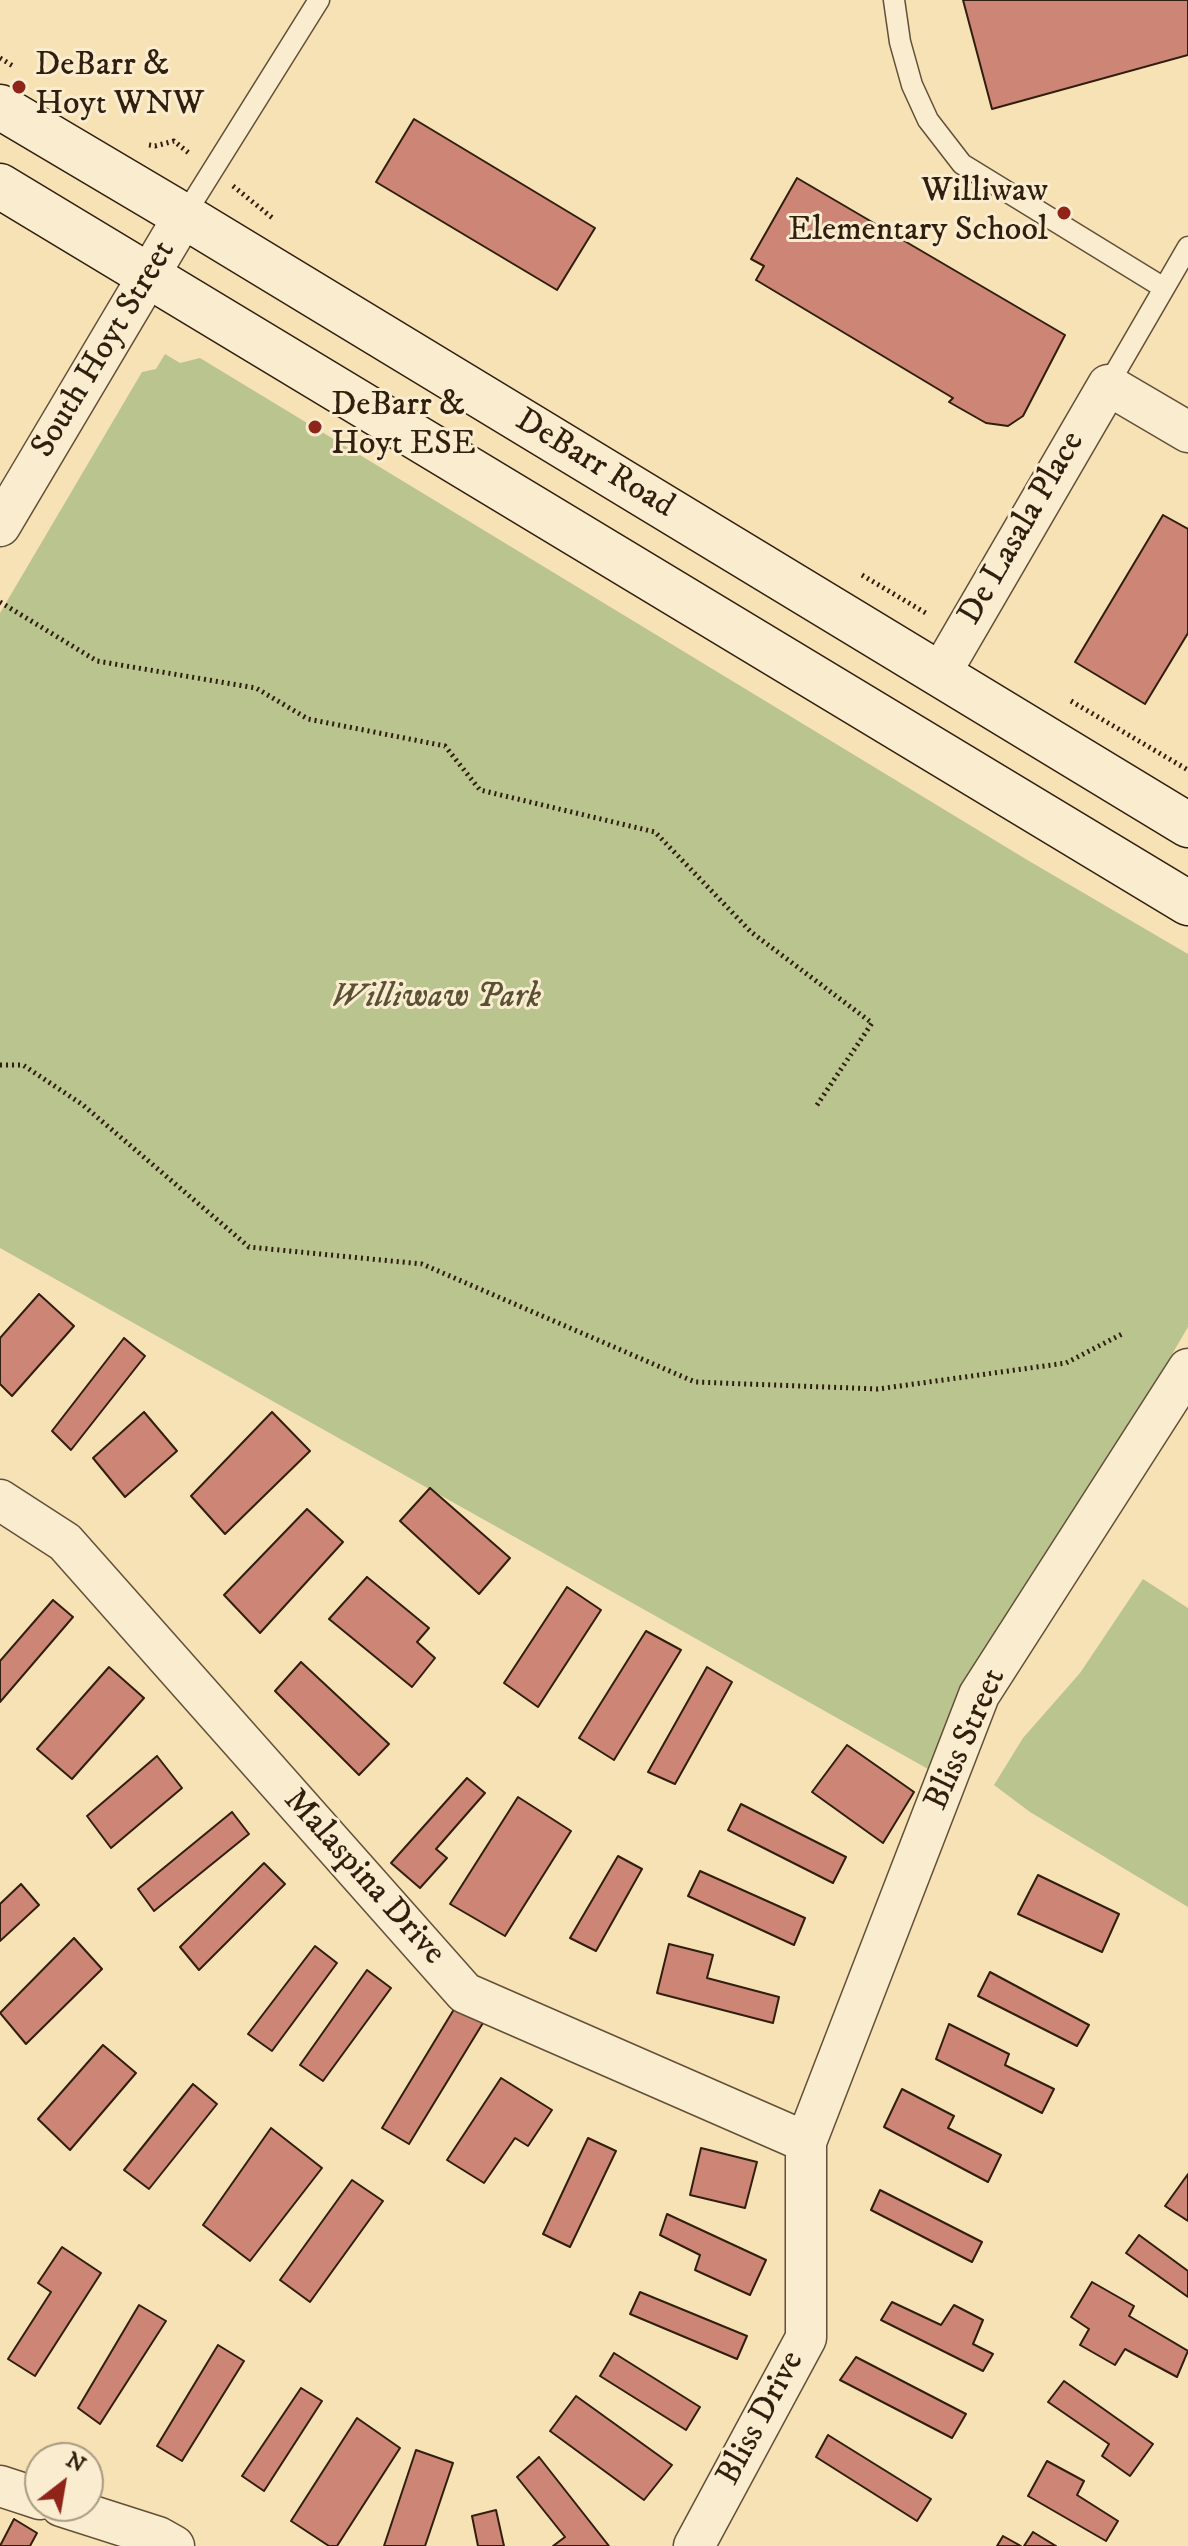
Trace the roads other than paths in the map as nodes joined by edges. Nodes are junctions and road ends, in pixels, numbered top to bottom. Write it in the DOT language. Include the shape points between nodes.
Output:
graph roads {
  1 [pos="319,0"];
  2 [pos="894,0"];
  3 [pos="0,107"];
  4 [pos="0,186"];
  5 [pos="184,216"];
  6 [pos="1188,247"];
  7 [pos="149,275"];
  8 [pos="1164,288"];
  9 [pos="1108,385"];
  10 [pos="1188,432"];
  11 [pos="0,526"];
  12 [pos="940,674"];
  13 [pos="1188,825"];
  14 [pos="1188,903"];
  15 [pos="1188,1369"];
  16 [pos="0,1500"];
  17 [pos="806,2142"];
  18 [pos="0,2486"];
  19 [pos="24,2494"];
  20 [pos="104,2520"];
  21 [pos="174,2546"];
  22 [pos="694,2546"];
  1 -- 5 [label="lane"];
  2 -- 8 [label="lane" via="912,85 928,120 962,164"];
  3 -- 5 [label="main road, DeBarr Road"];
  4 -- 7 [label="main road, DeBarr Road"];
  5 -- 7 [label="street, South Hoyt Street"];
  5 -- 12 [label="main road, DeBarr Road"];
  6 -- 8 [label="lane"];
  7 -- 11 [label="street, South Hoyt Street"];
  7 -- 14 [label="main road, DeBarr Road"];
  8 -- 9 [label="lane"];
  9 -- 10 [label="street"];
  9 -- 12 [label="street, De Lasala Place"];
  12 -- 13 [label="main road, DeBarr Road"];
  15 -- 17 [label="street, Bliss Street" via="979,1695"];
  16 -- 17 [label="street, Malaspina Drive" via="65,1542 465,1993"];
  17 -- 22 [label="street, Bliss Drive" via="806,2338"];
  18 -- 19 [label="street"];
  20 -- 21 [label="street"];
}
